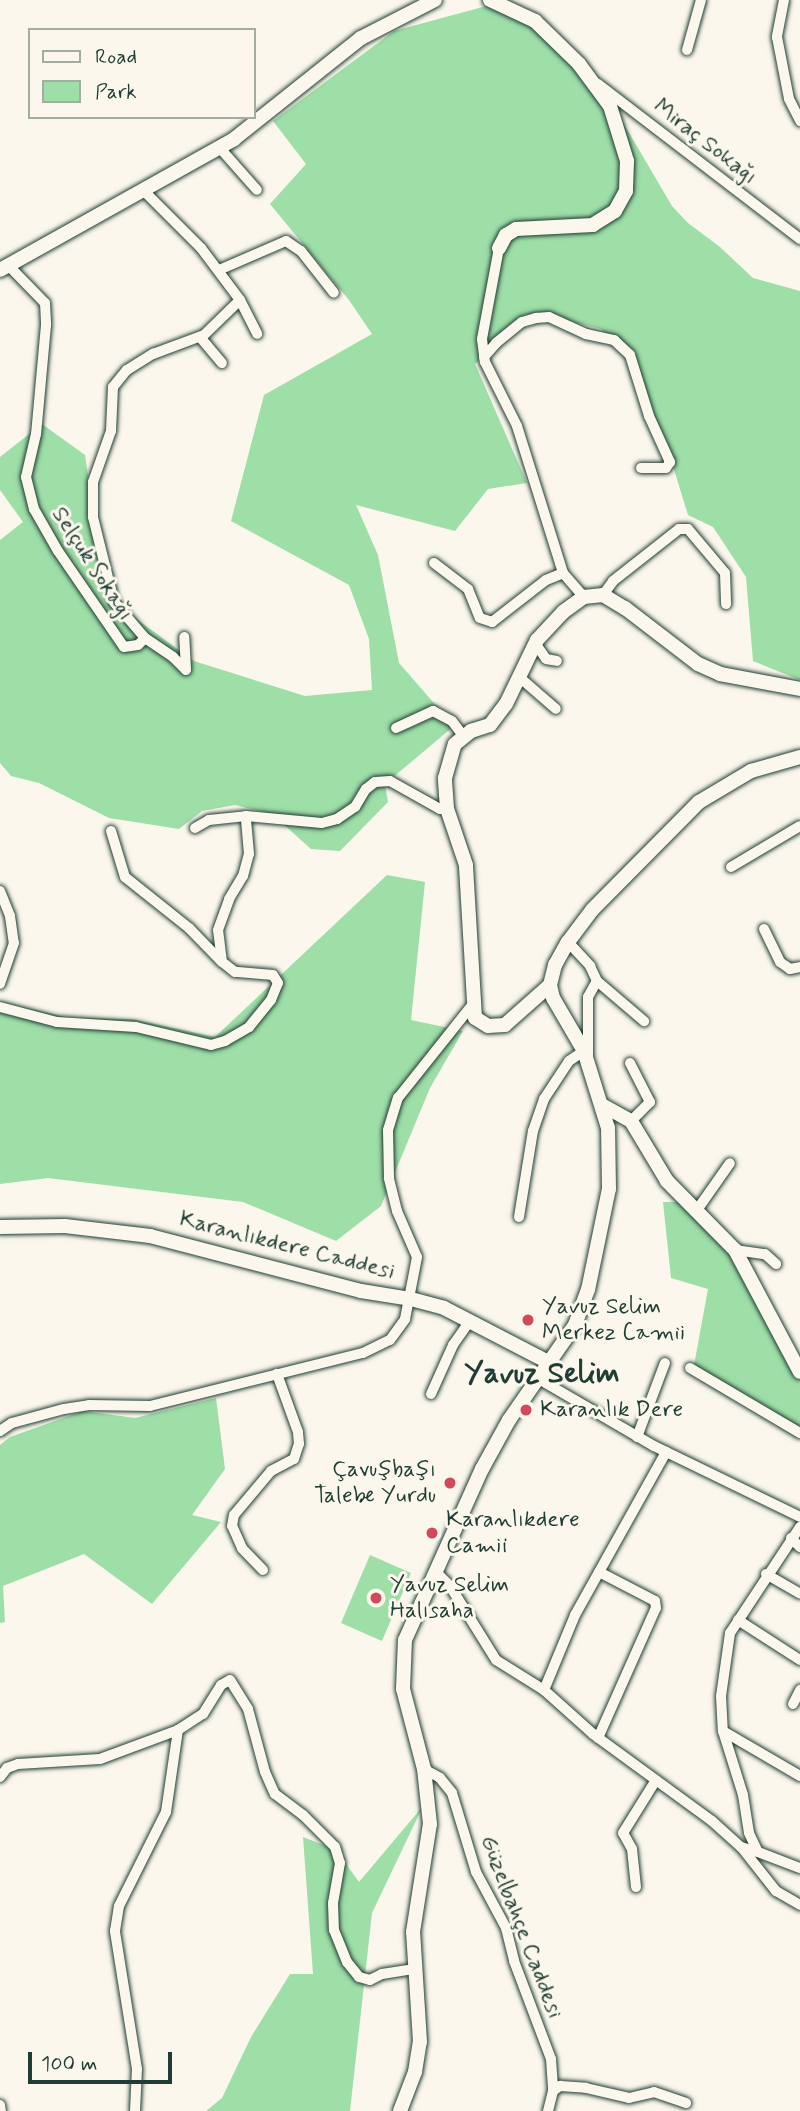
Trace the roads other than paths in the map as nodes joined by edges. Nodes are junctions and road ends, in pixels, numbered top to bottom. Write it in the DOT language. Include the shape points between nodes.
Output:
graph roads {
  1 [pos="435,0"];
  2 [pos="490,0"];
  3 [pos="701,0"];
  4 [pos="784,0"];
  5 [pos="687,50"];
  6 [pos="587,75"];
  7 [pos="800,121"];
  8 [pos="219,147"];
  9 [pos="143,190"];
  10 [pos="257,190"];
  11 [pos="800,239"];
  12 [pos="499,248"];
  13 [pos="4,267"];
  14 [pos="219,270"];
  15 [pos="334,293"];
  16 [pos="240,300"];
  17 [pos="257,334"];
  18 [pos="200,337"];
  19 [pos="484,357"];
  20 [pos="222,363"];
  21 [pos="641,468"];
  22 [pos="434,563"];
  23 [pos="563,573"];
  24 [pos="603,595"];
  25 [pos="583,597"];
  26 [pos="726,604"];
  27 [pos="184,637"];
  28 [pos="145,638"];
  29 [pos="536,643"];
  30 [pos="557,661"];
  31 [pos="518,676"];
  32 [pos="800,689"];
  33 [pos="556,709"];
  34 [pos="396,728"];
  35 [pos="464,737"];
  36 [pos="800,757"];
  37 [pos="447,809"];
  38 [pos="246,816"];
  39 [pos="800,826"];
  40 [pos="195,828"];
  41 [pos="111,831"];
  42 [pos="731,867"];
  43 [pos="0,891"];
  44 [pos="764,929"];
  45 [pos="568,942"];
  46 [pos="222,962"];
  47 [pos="800,967"];
  48 [pos="597,981"];
  49 [pos="0,984"];
  50 [pos="550,985"];
  51 [pos="0,1007"];
  52 [pos="474,1011"];
  53 [pos="644,1021"];
  54 [pos="586,1056"];
  55 [pos="630,1063"];
  56 [pos="602,1105"];
  57 [pos="631,1121"];
  58 [pos="730,1163"];
  59 [pos="697,1210"];
  60 [pos="519,1217"];
  61 [pos="0,1227"];
  62 [pos="735,1250"];
  63 [pos="776,1264"];
  64 [pos="411,1300"];
  65 [pos="470,1321"];
  66 [pos="796,1358"];
  67 [pos="550,1363"];
  68 [pos="664,1363"];
  69 [pos="690,1368"];
  70 [pos="800,1372"];
  71 [pos="277,1374"];
  72 [pos="537,1378"];
  73 [pos="431,1394"];
  74 [pos="0,1431"];
  75 [pos="800,1433"];
  76 [pos="637,1437"];
  77 [pos="666,1452"];
  78 [pos="800,1517"];
  79 [pos="800,1527"];
  80 [pos="791,1538"];
  81 [pos="800,1547"];
  82 [pos="263,1570"];
  83 [pos="435,1571"];
  84 [pos="600,1572"];
  85 [pos="766,1574"];
  86 [pos="800,1594"];
  87 [pos="738,1620"];
  88 [pos="800,1660"];
  89 [pos="544,1690"];
  90 [pos="800,1690"];
  91 [pos="793,1704"];
  92 [pos="178,1730"];
  93 [pos="723,1731"];
  94 [pos="598,1738"];
  95 [pos="424,1769"];
  96 [pos="800,1776"];
  97 [pos="0,1777"];
  98 [pos="656,1780"];
  99 [pos="741,1847"];
  100 [pos="758,1852"];
  101 [pos="800,1868"];
  102 [pos="636,1887"];
  103 [pos="800,1905"];
  104 [pos="415,1969"];
  105 [pos="553,2091"];
  106 [pos="629,2098"];
  107 [pos="686,2102"];
  108 [pos="0,2105"];
  109 [pos="1,2111"];
  110 [pos="135,2111"];
  111 [pos="400,2111"];
  112 [pos="548,2111"];
  113 [pos="627,2111"];
  1 -- 8 [label="street" via="361,38"];
  2 -- 6 [label="street" via="534,21"];
  3 -- 5 [label="street"];
  4 -- 7 [label="street" via="777,37 789,99"];
  6 -- 11 [label="street, Miraç Sokağı"];
  6 -- 12 [label="street" via="610,106 627,161 626,191 615,211 593,225 516,229"];
  8 -- 9 [label="street"];
  8 -- 10 [label="street"];
  9 -- 13 [label="street"];
  9 -- 14 [label="street"];
  12 -- 19 [label="street" via="482,339"];
  13 -- 28 [label="street, Selçuk Sokağı" via="45,303 36,433 26,477 34,509 124,648"];
  14 -- 15 [label="street" via="286,241 301,251"];
  14 -- 16 [label="street"];
  16 -- 17 [label="street"];
  16 -- 18 [label="street"];
  18 -- 20 [label="street"];
  18 -- 28 [label="street" via="153,354 127,370 113,387 111,431 93,482 93,517 114,602"];
  19 -- 21 [label="street" via="522,322 536,318 549,317 586,334 614,340 630,355 649,416 670,462 666,468"];
  19 -- 23 [label="street" via="517,426"];
  22 -- 23 [label="street" via="468,589 480,618 492,622 546,580"];
  23 -- 25 [label="street"];
  24 -- 25 [label="street"];
  24 -- 26 [label="street" via="613,581 679,528 688,529 725,573"];
  24 -- 32 [label="street" via="698,664 720,674"];
  25 -- 29 [label="street"];
  27 -- 28 [label="street" via="186,670"];
  29 -- 30 [label="street" via="546,659"];
  29 -- 31 [label="street"];
  31 -- 33 [label="street"];
  31 -- 35 [label="street" via="490,725"];
  34 -- 35 [label="street" via="433,711 452,720"];
  35 -- 37 [label="street" via="448,760"];
  36 -- 45 [label="street" via="751,771 699,802 623,877"];
  37 -- 38 [label="street" via="390,781 375,782 355,807 322,823"];
  37 -- 52 [label="street" via="466,865"];
  38 -- 40 [label="street" via="209,820"];
  38 -- 46 [label="street" via="249,854 218,930"];
  39 -- 42 [label="street"];
  41 -- 46 [label="street" via="125,877 189,928"];
  43 -- 49 [label="street" via="14,943"];
  44 -- 47 [label="street" via="780,962 790,969"];
  45 -- 48 [label="street" via="590,965"];
  45 -- 50 [label="street"];
  46 -- 51 [label="street" via="235,972 273,975 278,983 271,1000 249,1027 211,1045 136,1027 57,1022"];
  48 -- 53 [label="street"];
  48 -- 54 [label="street" via="587,997"];
  50 -- 52 [label="street" via="505,1026 488,1026"];
  50 -- 54 [label="street" via="558,1010"];
  52 -- 64 [label="street" via="398,1098 388,1129 389,1178 397,1212 417,1257"];
  54 -- 56 [label="street"];
  54 -- 60 [label="street" via="569,1061 544,1099 533,1131"];
  55 -- 57 [label="street" via="650,1102"];
  56 -- 57 [label="street"];
  56 -- 67 [label="street" via="611,1149 606,1209 582,1309"];
  57 -- 59 [label="street" via="667,1181"];
  58 -- 59 [label="street"];
  59 -- 62 [label="street"];
  61 -- 64 [label="street, Karanlıkdere Caddesi" via="65,1226 150,1236"];
  62 -- 63 [label="street" via="765,1254"];
  62 -- 66 [label="street"];
  64 -- 65 [label="street, Karanlıkdere Caddesi" via="444,1308"];
  64 -- 71 [label="street" via="405,1319 390,1340 363,1353"];
  65 -- 67 [label="street, Karanlıkdere Caddesi"];
  65 -- 73 [label="street" via="453,1345"];
  66 -- 70 [label="street"];
  67 -- 72 [label="street"];
  68 -- 76 [label="street"];
  69 -- 75 [label="street"];
  71 -- 74 [label="street" via="150,1406 64,1409 12,1423"];
  71 -- 82 [label="street" via="299,1444 294,1459 271,1471 234,1515 232,1526 242,1548"];
  72 -- 76 [label="street"];
  72 -- 83 [label="street" via="502,1432"];
  76 -- 77 [label="street"];
  77 -- 78 [label="street"];
  77 -- 84 [label="street"];
  79 -- 80 [label="street"];
  80 -- 81 [label="street"];
  80 -- 85 [label="street"];
  83 -- 89 [label="street" via="450,1586 496,1660"];
  83 -- 95 [label="street" via="410,1624 402,1663 403,1689"];
  84 -- 89 [label="street" via="575,1615"];
  84 -- 94 [label="street" via="655,1601 656,1608"];
  85 -- 86 [label="street"];
  85 -- 87 [label="street"];
  87 -- 88 [label="street"];
  87 -- 93 [label="street" via="725,1653"];
  89 -- 94 [label="street"];
  90 -- 91 [label="street"];
  92 -- 97 [label="street" via="100,1759 18,1764"];
  92 -- 104 [label="street" via="203,1714 221,1685 230,1680 248,1709 275,1794 335,1847 340,1863 332,1903 334,1930 347,1962 359,1977 370,1980"];
  92 -- 110 [label="street" via="166,1812 118,1906 115,1931 137,2069"];
  93 -- 96 [label="street"];
  93 -- 100 [label="street"];
  94 -- 98 [label="street"];
  95 -- 104 [label="street" via="430,1824 415,1911"];
  95 -- 105 [label="street, Güzelbahçe Caddesi" via="440,1777 452,1793 476,1872 506,1928 551,2059"];
  98 -- 99 [label="street"];
  98 -- 102 [label="street" via="623,1833 632,1849"];
  99 -- 100 [label="street"];
  99 -- 103 [label="street" via="776,1891"];
  100 -- 101 [label="street"];
  104 -- 111 [label="street" via="421,2042"];
  105 -- 106 [label="street" via="560,2086 586,2088"];
  105 -- 112 [label="street, Güzelbahçe Caddesi"];
  106 -- 107 [label="street" via="654,2092"];
  106 -- 113 [label="street"];
  108 -- 109 [label="street"];
}
